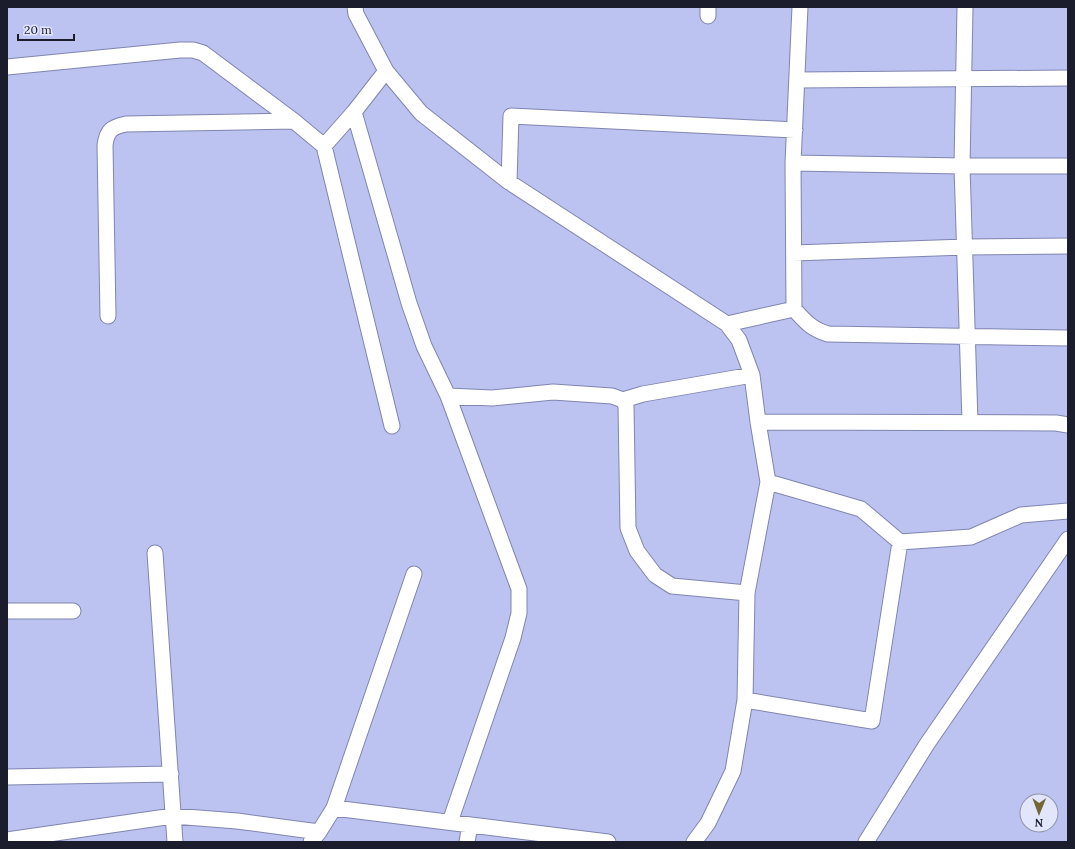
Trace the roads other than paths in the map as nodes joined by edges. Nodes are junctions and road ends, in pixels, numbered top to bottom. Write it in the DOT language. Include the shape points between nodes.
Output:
graph roads {
  1 [pos="354,7"];
  2 [pos="800,7"];
  3 [pos="965,7"];
  4 [pos="7,67"];
  5 [pos="386,72"];
  6 [pos="1068,78"];
  7 [pos="797,80"];
  8 [pos="964,80"];
  9 [pos="354,112"];
  10 [pos="294,121"];
  11 [pos="795,130"];
  12 [pos="324,146"];
  13 [pos="793,163"];
  14 [pos="962,166"];
  15 [pos="1068,166"];
  16 [pos="509,182"];
  17 [pos="1068,246"];
  18 [pos="965,247"];
  19 [pos="794,253"];
  20 [pos="794,309"];
  21 [pos="108,316"];
  22 [pos="727,324"];
  23 [pos="968,337"];
  24 [pos="1068,338"];
  25 [pos="752,375"];
  26 [pos="448,396"];
  27 [pos="623,400"];
  28 [pos="758,422"];
  29 [pos="970,422"];
  30 [pos="1068,425"];
  31 [pos="392,426"];
  32 [pos="768,482"];
  33 [pos="1068,511"];
  34 [pos="1068,539"];
  35 [pos="900,542"];
  36 [pos="155,553"];
  37 [pos="414,574"];
  38 [pos="747,593"];
  39 [pos="7,611"];
  40 [pos="73,611"];
  41 [pos="745,700"];
  42 [pos="171,774"];
  43 [pos="7,777"];
  44 [pos="334,808"];
  45 [pos="173,816"];
  46 [pos="450,822"];
  47 [pos="470,825"];
  48 [pos="315,837"];
  49 [pos="7,840"];
  50 [pos="175,842"];
  51 [pos="467,842"];
  52 [pos="605,842"];
  53 [pos="694,842"];
  54 [pos="866,842"];
  1 -- 5 [label="street"];
  2 -- 7 [label="street"];
  3 -- 8 [label="street"];
  4 -- 10 [label="street" via="193,50 203,53"];
  5 -- 9 [label="street"];
  5 -- 16 [label="street" via="421,113"];
  6 -- 8 [label="street"];
  7 -- 8 [label="street"];
  7 -- 11 [label="street"];
  8 -- 14 [label="street"];
  9 -- 12 [label="street"];
  9 -- 26 [label="street" via="409,303 424,346"];
  10 -- 12 [label="street"];
  10 -- 21 [label="street" via="115,126 107,135 105,146"];
  11 -- 13 [label="street"];
  11 -- 16 [label="street" via="511,116"];
  12 -- 31 [label="street"];
  13 -- 14 [label="street"];
  13 -- 19 [label="street"];
  14 -- 15 [label="street"];
  14 -- 18 [label="street"];
  16 -- 22 [label="street"];
  17 -- 18 [label="street"];
  18 -- 19 [label="street"];
  18 -- 23 [label="street"];
  19 -- 20 [label="street"];
  20 -- 22 [label="street"];
  20 -- 23 [label="street" via="816,330 828,334"];
  22 -- 25 [label="street" via="739,340"];
  23 -- 24 [label="street"];
  23 -- 29 [label="street"];
  25 -- 27 [label="street" via="643,394"];
  25 -- 28 [label="street"];
  26 -- 27 [label="street" via="492,398 553,392 612,396"];
  26 -- 46 [label="street" via="519,589 519,612 513,638"];
  27 -- 38 [label="street" via="626,406 628,528 637,551 655,575 672,586"];
  28 -- 29 [label="street"];
  28 -- 32 [label="street"];
  29 -- 30 [label="street"];
  32 -- 35 [label="street" via="861,509"];
  32 -- 38 [label="street"];
  33 -- 35 [label="street" via="1021,515 971,537"];
  34 -- 54 [label="street" via="927,744"];
  35 -- 41 [label="street" via="872,721"];
  36 -- 42 [label="street"];
  37 -- 44 [label="street"];
  38 -- 41 [label="street"];
  39 -- 40 [label="street"];
  41 -- 53 [label="street" via="732,771 708,823"];
  42 -- 43 [label="street"];
  42 -- 45 [label="street"];
  44 -- 46 [label="street"];
  44 -- 48 [label="street"];
  45 -- 48 [label="street" via="214,819"];
  45 -- 49 [label="street"];
  45 -- 50 [label="street"];
  46 -- 47 [label="street"];
  47 -- 51 [label="street"];
  47 -- 52 [label="street"];
}
